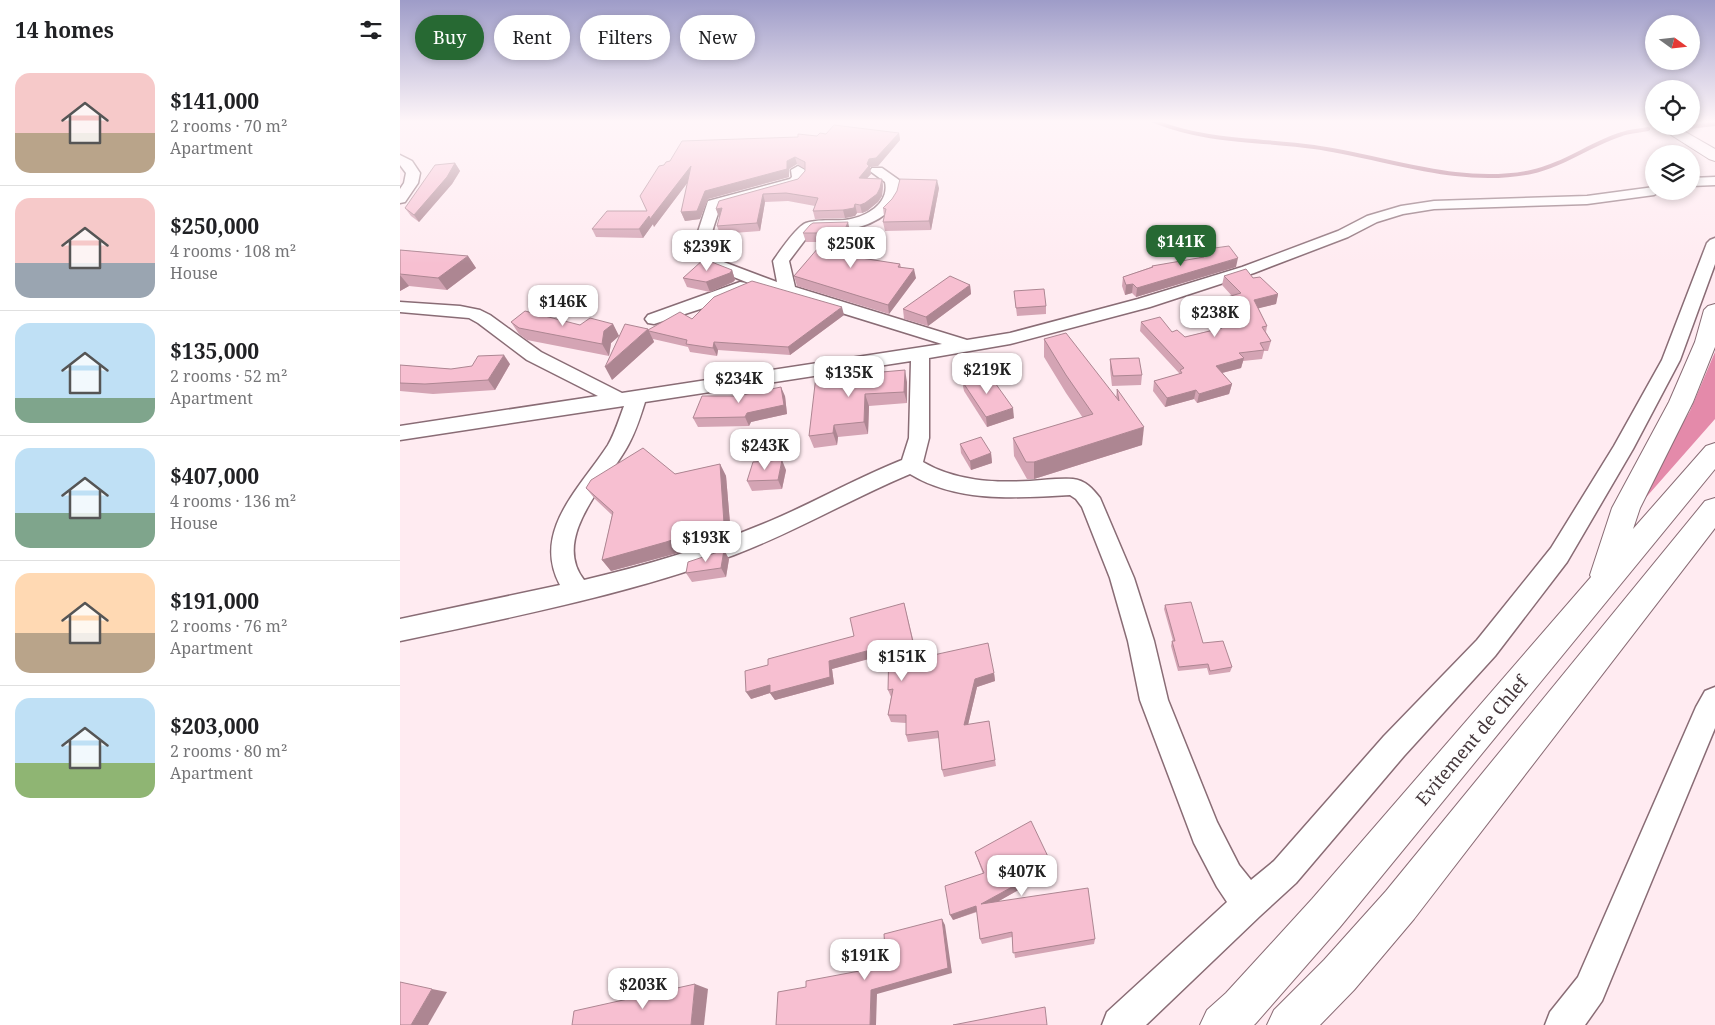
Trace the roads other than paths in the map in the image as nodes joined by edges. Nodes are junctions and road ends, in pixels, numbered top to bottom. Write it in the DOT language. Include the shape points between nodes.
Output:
graph roads {
  1 [pos="412,169"];
  2 [pos="798,170"];
  3 [pos="877,171"];
  4 [pos="1715,174"];
  5 [pos="1700,180"];
  6 [pos="1715,181"];
  7 [pos="1700,182"];
  8 [pos="1645,192"];
  9 [pos="400,199"];
  10 [pos="1715,243"];
  11 [pos="757,279"];
  12 [pos="787,289"];
  13 [pos="400,307"];
  14 [pos="1715,310"];
  15 [pos="654,319"];
  16 [pos="967,345"];
  17 [pos="920,354"];
  18 [pos="628,398"];
  19 [pos="400,434"];
  20 [pos="1715,452"];
  21 [pos="912,466"];
  22 [pos="1715,508"];
  23 [pos="1715,534"];
  24 [pos="1683,549"];
  25 [pos="1603,584"];
  26 [pos="578,591"];
  27 [pos="400,630"];
  28 [pos="1715,700"];
  29 [pos="1248,904"];
  30 [pos="1120,1025"];
  31 [pos="1222,1025"];
  32 [pos="1289,1025"];
  33 [pos="1563,1025"];
  1 -- 9 [label="street" via="414,181"];
  2 -- 11 [label="street" via="799,178 795,182 720,200 711,207 702,250 715,264"];
  3 -- 12 [label="street" via="892,180 894,190 888,205 880,213 861,221 806,229 782,261"];
  4 -- 5 [label="street"];
  6 -- 7 [label="street"];
  8 -- 16 [label="street" via="1586,200 1434,205 1401,210 1248,270 1144,303 1010,338"];
  10 -- 29 [label="street" via="1671,360 1623,449 1559,555 1486,648 1394,746 1285,872"];
  11 -- 12 [label="street"];
  11 -- 15 [label="street" via="716,298"];
  12 -- 16 [label="street"];
  13 -- 18 [label="street" via="474,314 534,356"];
  14 -- 25 [label="main road" via="1706,342 1681,402 1626,508"];
  16 -- 17 [label="street"];
  17 -- 18 [label="street"];
  17 -- 21 [label="street" via="919,438"];
  18 -- 19 [label="street"];
  18 -- 26 [label="street" via="626,429 583,496 568,523 563,542 562,555 567,574"];
  20 -- 25 [label="main road, Evitement de Chlef"];
  21 -- 26 [label="street" via="880,477 771,531 677,565"];
  21 -- 29 [label="street" via="933,478 982,489 1067,486 1079,490 1092,504 1122,578 1154,700 1205,832 1228,876"];
  22 -- 24 [label="main road"];
  23 -- 24 [label="main road"];
  24 -- 32 [label="main road" via="1400,905 1339,975"];
  25 -- 31 [label="main road, Evitement de Chlef" via="1326,913"];
  26 -- 27 [label="street"];
  28 -- 33 [label="street" via="1590,989"];
  29 -- 30 [label="street"];
}
